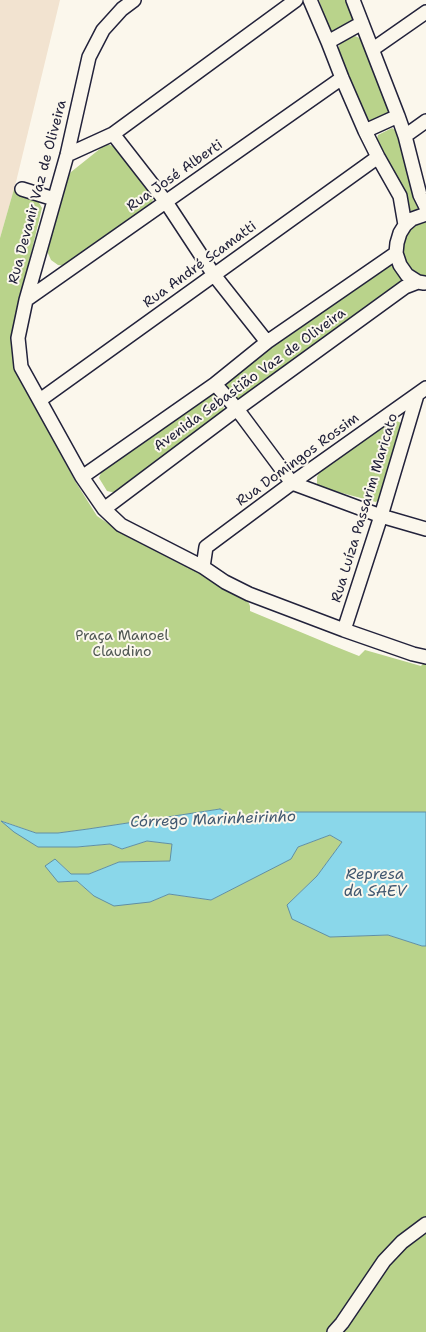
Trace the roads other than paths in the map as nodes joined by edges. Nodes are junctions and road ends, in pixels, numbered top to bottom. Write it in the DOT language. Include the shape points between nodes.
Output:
graph roads {
  1 [pos="134,0"];
  2 [pos="296,0"];
  3 [pos="310,0"];
  4 [pos="353,0"];
  5 [pos="426,12"];
  6 [pos="362,23"];
  7 [pos="328,42"];
  8 [pos="373,49"];
  9 [pos="342,78"];
  10 [pos="398,116"];
  11 [pos="426,121"];
  12 [pos="365,131"];
  13 [pos="113,134"];
  14 [pos="405,136"];
  15 [pos="67,155"];
  16 [pos="378,157"];
  17 [pos="22,189"];
  18 [pos="54,199"];
  19 [pos="166,202"];
  20 [pos="426,207"];
  21 [pos="426,214"];
  22 [pos="405,225"];
  23 [pos="396,252"];
  24 [pos="214,274"];
  25 [pos="423,283"];
  26 [pos="26,300"];
  27 [pos="267,342"];
  28 [pos="215,384"];
  29 [pos="422,392"];
  30 [pos="40,400"];
  31 [pos="237,409"];
  32 [pos="82,477"];
  33 [pos="292,483"];
  34 [pos="104,509"];
  35 [pos="381,516"];
  36 [pos="426,529"];
  37 [pos="203,567"];
  38 [pos="344,630"];
  39 [pos="426,657"];
  40 [pos="426,1224"];
  41 [pos="334,1332"];
  1 -- 15 [label="street, Rua Devanir Vaz de Oliveira" via="102,30 89,57"];
  2 -- 13 [label="street"];
  3 -- 7 [label="street"];
  4 -- 6 [label="street"];
  5 -- 8 [label="street"];
  6 -- 7 [label="street"];
  6 -- 8 [label="street"];
  7 -- 9 [label="street"];
  8 -- 10 [label="street"];
  9 -- 12 [label="street"];
  9 -- 19 [label="street, Rua José Alberti"];
  10 -- 12 [label="street"];
  10 -- 14 [label="street"];
  11 -- 14 [label="street"];
  12 -- 16 [label="street"];
  13 -- 15 [label="street"];
  13 -- 19 [label="street"];
  14 -- 20 [label="street" via="420,195"];
  15 -- 18 [label="street, Rua Devanir Vaz de Oliveira"];
  16 -- 22 [label="street" via="400,196"];
  16 -- 24 [label="street, Rua André Scamatti"];
  17 -- 18 [label="street"];
  18 -- 26 [label="street, Rua Devanir Vaz de Oliveira"];
  19 -- 24 [label="street"];
  19 -- 26 [label="street, Rua José Alberti"];
  21 -- 22 [label="street" via="412,219"];
  22 -- 23 [label="street" via="400,233"];
  23 -- 25 [label="street" via="400,265 407,275"];
  23 -- 27 [label="street, Avenida Sebastião Vaz de Oliveira"];
  24 -- 27 [label="street"];
  24 -- 30 [label="street, Rua André Scamatti"];
  25 -- 31 [label="street, Avenida Sebastião Vaz de Oliveira" via="405,287"];
  26 -- 30 [label="street, Rua Devanir Vaz de Oliveira" via="18,338 21,368"];
  27 -- 28 [label="street, Avenida Sebastião Vaz de Oliveira"];
  28 -- 31 [label="street"];
  28 -- 32 [label="street, Avenida Sebastião Vaz de Oliveira"];
  29 -- 33 [label="street, Rua Domingos Rossim"];
  29 -- 35 [label="street, Rua Luíza Passarim Maricato"];
  30 -- 32 [label="street, Rua Devanir Vaz de Oliveira"];
  31 -- 33 [label="street"];
  31 -- 34 [label="street, Avenida Sebastião Vaz de Oliveira"];
  32 -- 34 [label="street, Rua Devanir Vaz de Oliveira"];
  33 -- 35 [label="street"];
  33 -- 37 [label="street, Rua Domingos Rossim" via="206,547"];
  34 -- 37 [label="street, Rua Devanir Vaz de Oliveira" via="121,525"];
  35 -- 36 [label="street"];
  35 -- 38 [label="street, Rua Luíza Passarim Maricato"];
  37 -- 38 [label="street, Rua Devanir Vaz de Oliveira" via="249,594"];
  38 -- 39 [label="street, Rua Devanir Vaz de Oliveira"];
  40 -- 41 [label="street" via="402,1242 384,1261"];
}
